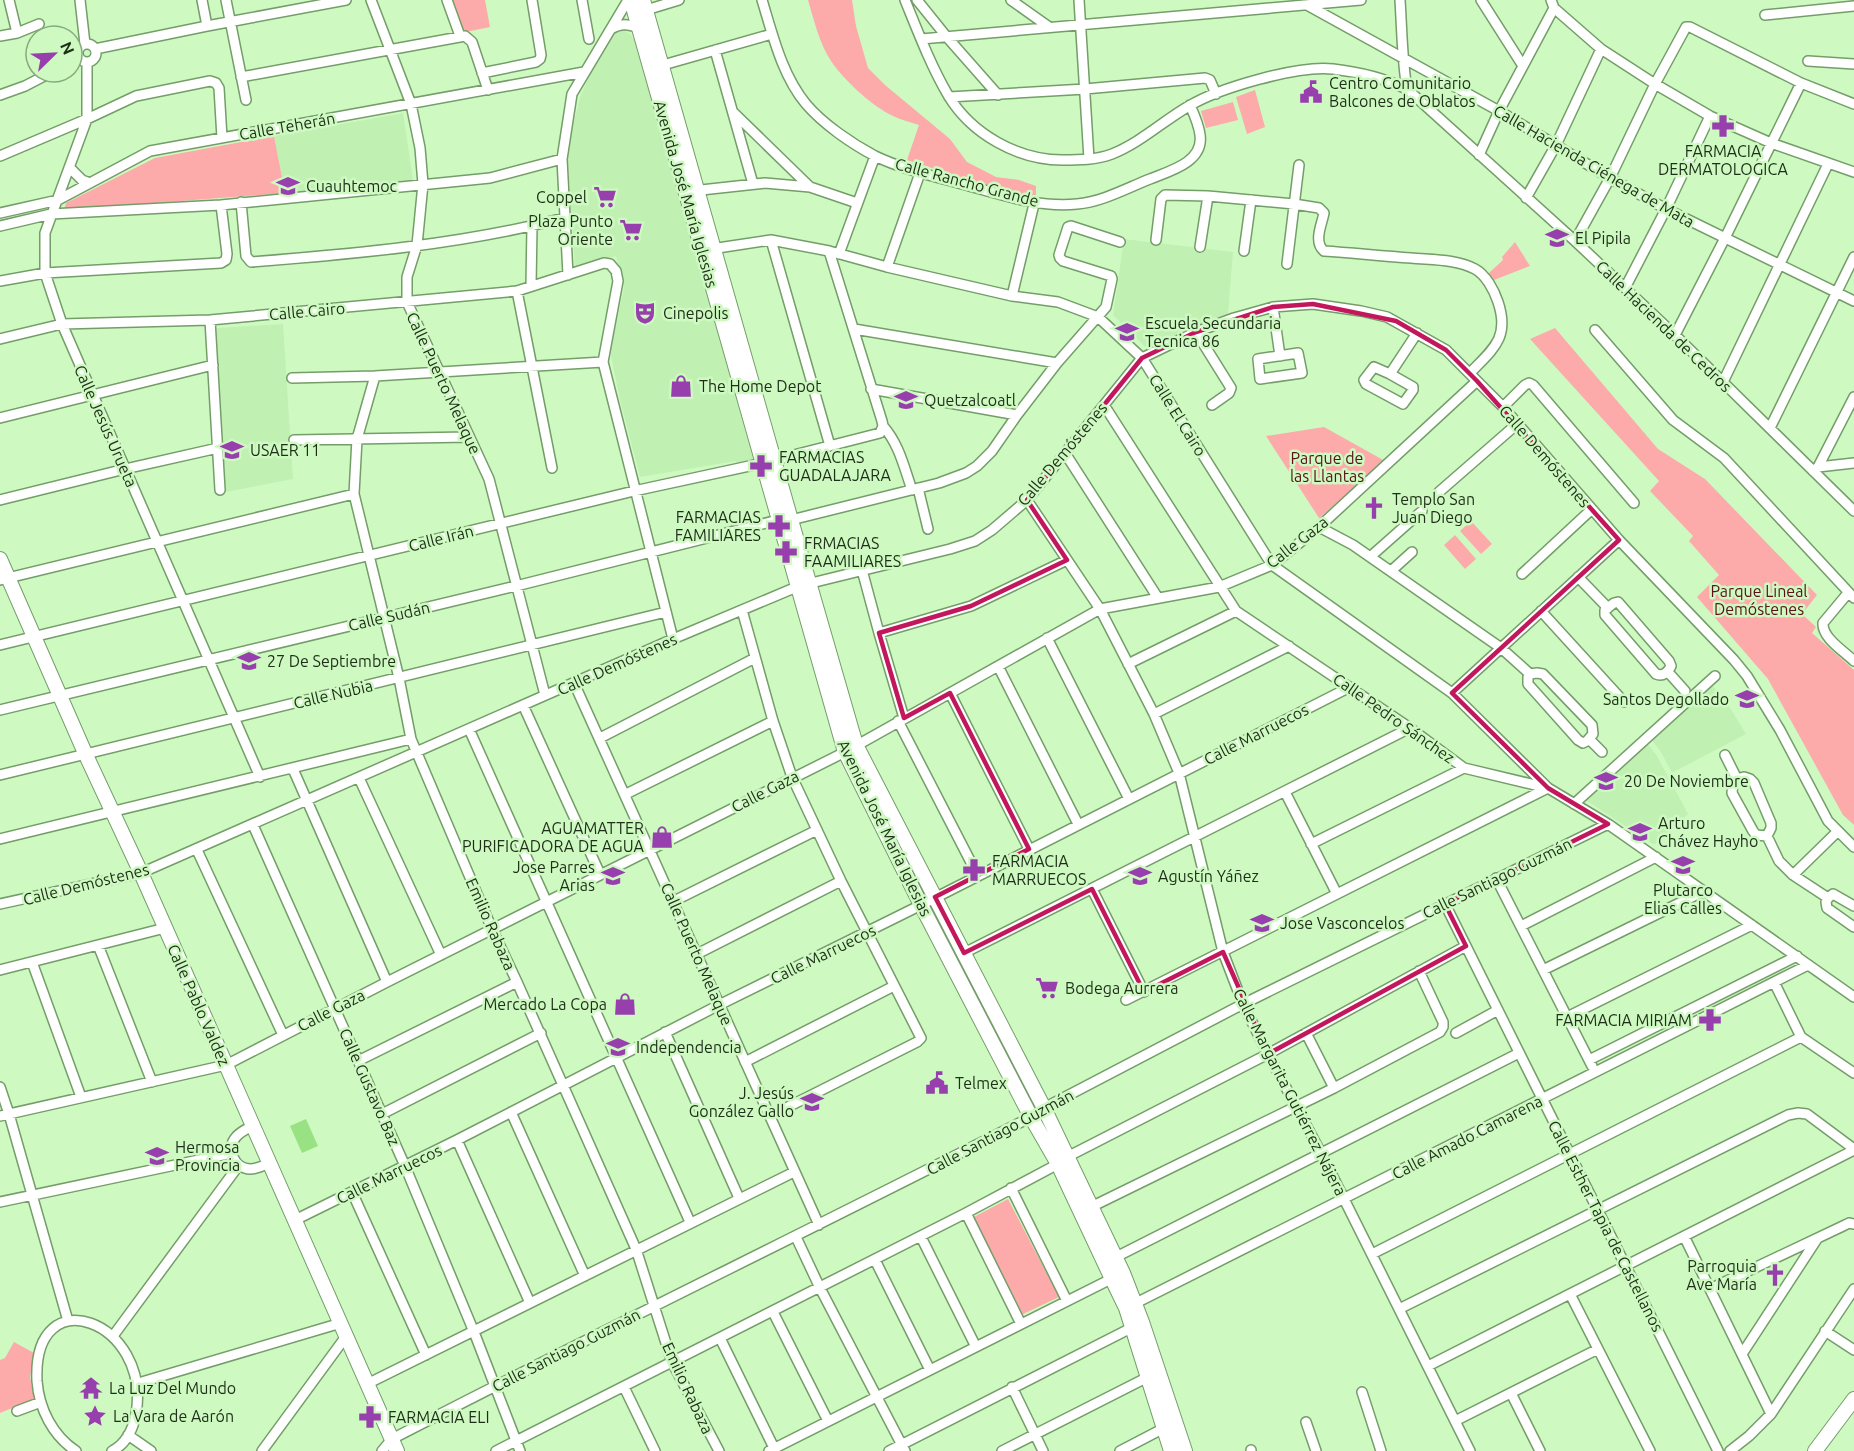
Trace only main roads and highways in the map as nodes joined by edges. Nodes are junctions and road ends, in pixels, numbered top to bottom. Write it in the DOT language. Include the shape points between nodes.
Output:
graph roads {
  1 [pos="629,0"];
  2 [pos="645,5"];
  3 [pos="657,67"];
  4 [pos="0,559"];
  5 [pos="4,579"];
  6 [pos="851,749"];
  7 [pos="1063,1161"];
  8 [pos="1118,1276"];
  9 [pos="1137,1325"];
  10 [pos="1854,1399"];
  11 [pos="1854,1414"];
  12 [pos="1169,1425"];
  13 [pos="394,1445"];
  14 [pos="1171,1451"];
  15 [pos="1185,1451"];
  16 [pos="1815,1451"];
  17 [pos="1827,1451"];
  1 -- 3 [label="main road, Avenida José María Iglesias"];
  2 -- 3 [label="main road, Avenida José María Iglesias"];
  3 -- 6 [label="main road, Avenida José María Iglesias"];
  4 -- 5 [label="main road, Calle Pablo Valdez"];
  5 -- 13 [label="main road, Calle Pablo Valdez" via="141,873"];
  6 -- 7 [label="main road, Avenida José María Iglesias" via="935,897 1044,1108"];
  6 -- 7 [label="main road, Avenida José María Iglesias" via="921,905 1031,1117"];
  7 -- 8 [label="main road, Avenida José María Iglesias"];
  7 -- 8 [label="main road, Avenida José María Iglesias" via="1116,1257"];
  8 -- 9 [label="main road, Avenida José María Iglesias"];
  9 -- 12 [label="main road, Avenida José María Iglesias"];
  9 -- 12 [label="main road, Avenida José María Iglesias" via="1148,1377"];
  10 -- 16 [label="main road"];
  11 -- 17 [label="main road"];
  12 -- 14 [label="main road, Avenida José María Iglesias"];
  12 -- 15 [label="main road, Avenida José María Iglesias"];
}
